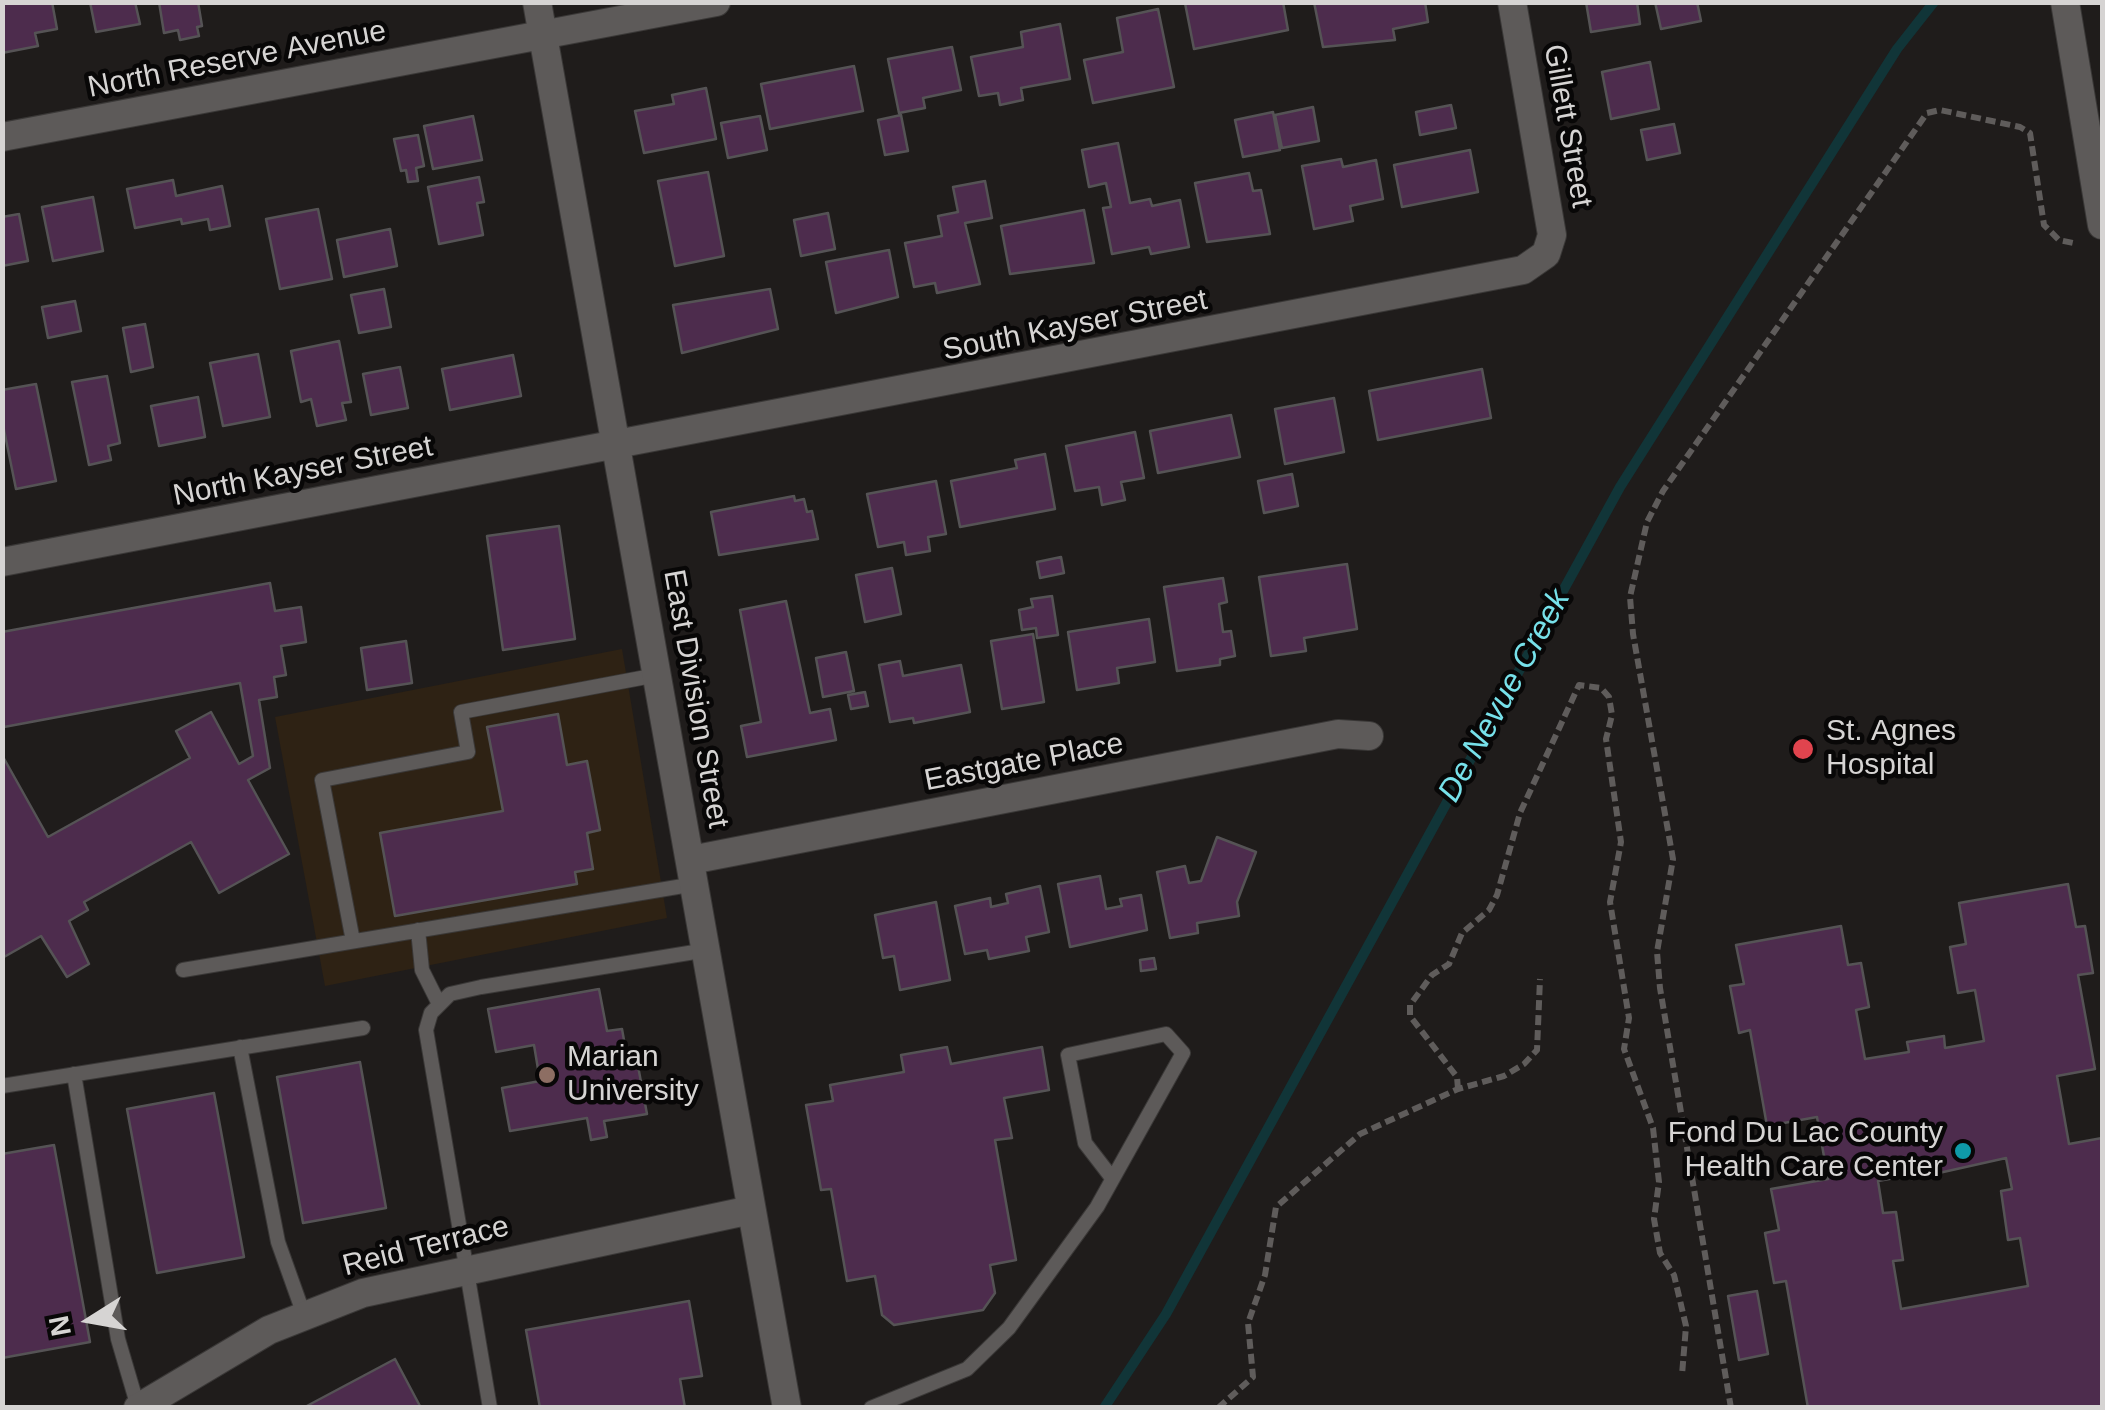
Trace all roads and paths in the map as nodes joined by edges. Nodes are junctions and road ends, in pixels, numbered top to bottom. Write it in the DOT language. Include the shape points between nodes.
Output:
graph roads {
  1 [pos="537,2"];
  2 [pos="716,2"];
  3 [pos="1512,2"];
  4 [pos="2065,2"];
  5 [pos="542,35"];
  6 [pos="2,137"];
  7 [pos="2102,226"];
  8 [pos="2073,243"];
  9 [pos="1542,258"];
  10 [pos="616,447"];
  11 [pos="2,562"];
  12 [pos="657,675"];
  13 [pos="1369,736"];
  14 [pos="693,872"];
  15 [pos="418,930"];
  16 [pos="353,941"];
  17 [pos="707,950"];
  18 [pos="183,970"];
  19 [pos="1540,979"];
  20 [pos="438,1002"];
  21 [pos="363,1028"];
  22 [pos="240,1047"];
  23 [pos="74,1074"];
  24 [pos="2,1086"];
  25 [pos="1458,1088"];
  26 [pos="1112,1178"];
  27 [pos="752,1210"];
  28 [pos="470,1268"];
  29 [pos="304,1315"];
  30 [pos="1682,1375"];
  31 [pos="1223,1406"];
  32 [pos="138,1407"];
  33 [pos="490,1408"];
  34 [pos="787,1408"];
  35 [pos="871,1408"];
  36 [pos="1731,1408"];
  1 -- 5 [label="street, East Division Street"];
  2 -- 5 [label="street, North Reserve Avenue"];
  3 -- 9 [label="street, Gillett Street" via="1552,235"];
  4 -- 7 [label="street"];
  5 -- 6 [label="street, North Reserve Avenue"];
  5 -- 10 [label="street, East Division Street"];
  8 -- 36 [label="path" via="2044,225 2030,133 1940,110 1926,113 1647,522 1630,597 1672,859 1657,952 1660,988"];
  9 -- 10 [label="street, South Kayser Street" via="1523,270 1473,282"];
  10 -- 11 [label="street, North Kayser Street"];
  10 -- 12 [label="street, East Division Street"];
  12 -- 14 [label="street, East Division Street"];
  12 -- 16 [label="lane" via="461,712 468,752 322,780"];
  13 -- 14 [label="street, Eastgate Place" via="1326,736"];
  14 -- 15 [label="lane"];
  14 -- 17 [label="street, East Division Street"];
  15 -- 16 [label="lane"];
  15 -- 20 [label="lane" via="422,970"];
  16 -- 18 [label="lane"];
  17 -- 20 [label="lane" via="482,987"];
  17 -- 27 [label="street, East Division Street"];
  19 -- 25 [label="path" via="1537,1050 1504,1076"];
  20 -- 28 [label="lane" via="426,1030"];
  21 -- 22 [label="lane"];
  22 -- 23 [label="lane"];
  22 -- 29 [label="lane" via="278,1242"];
  23 -- 24 [label="lane"];
  23 -- 32 [label="lane" via="118,1339"];
  25 -- 30 [label="path" via="1457,1077 1410,1016 1410,1006 1497,895 1520,812 1579,685 1601,688 1612,715 1606,738 1621,842 1610,902 1629,1018 1624,1048 1653,1128 1654,1219 1684,1312"];
  25 -- 31 [label="path" via="1360,1134 1276,1206 1265,1275 1248,1323 1252,1377"];
  26 -- 26 [label="lane" via="1183,1053 1166,1034 1068,1055 1085,1143"];
  26 -- 35 [label="lane" via="1009,1328 967,1369"];
  27 -- 28 [label="street, Reid Terrace"];
  27 -- 34 [label="street, East Division Street"];
  28 -- 29 [label="street, Reid Terrace"];
  28 -- 33 [label="lane"];
  29 -- 32 [label="street, Reid Terrace"];
}
